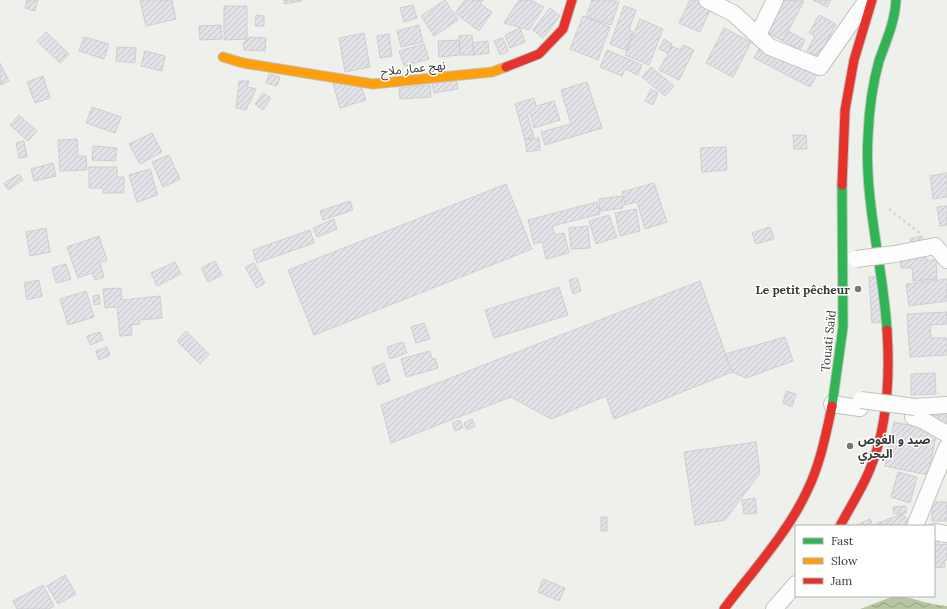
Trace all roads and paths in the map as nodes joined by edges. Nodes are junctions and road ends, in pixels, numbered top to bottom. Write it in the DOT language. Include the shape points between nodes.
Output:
graph roads {
  1 [pos="572,0"];
  2 [pos="707,0"];
  3 [pos="775,0"];
  4 [pos="867,0"];
  5 [pos="872,0"];
  6 [pos="896,0"];
  7 [pos="731,6"];
  8 [pos="758,35"];
  9 [pos="223,57"];
  10 [pos="869,197"];
  11 [pos="935,246"];
  12 [pos="850,259"];
  13 [pos="947,260"];
  14 [pos="833,400"];
  15 [pos="947,405"];
  16 [pos="914,412"];
  17 [pos="947,434"];
  18 [pos="947,447"];
  19 [pos="841,525"];
  20 [pos="915,525"];
  21 [pos="935,532"];
  22 [pos="947,534"];
  23 [pos="795,585"];
  24 [pos="724,609"];
  25 [pos="774,609"];
  1 -- 9 [label="street, نهج عمار ملاح" via="563,29 539,54 492,72 373,84 243,63"];
  2 -- 7 [label="street"];
  3 -- 8 [label="street"];
  4 -- 8 [label="street" via="820,67 770,47"];
  5 -- 12 [label="street, Touati Saïd" via="854,60 845,110 842,182"];
  6 -- 10 [label="street" via="896,12 878,69 870,109 867,148"];
  7 -- 8 [label="street"];
  10 -- 11 [label="path" via="908,222"];
  10 -- 19 [label="street" via="885,307 888,344 887,385 882,424 872,462"];
  11 -- 12 [label="street, bridge"];
  11 -- 13 [label="street"];
  12 -- 14 [label="street, Touati Saïd"];
  14 -- 16 [label="street, bridge"];
  14 -- 24 [label="street, Touati Saïd" via="818,467 808,490 782,533"];
  15 -- 16 [label="street"];
  16 -- 17 [label="street"];
  18 -- 20 [label="street"];
  21 -- 22 [label="street"];
  23 -- 25 [label="street"];
}
